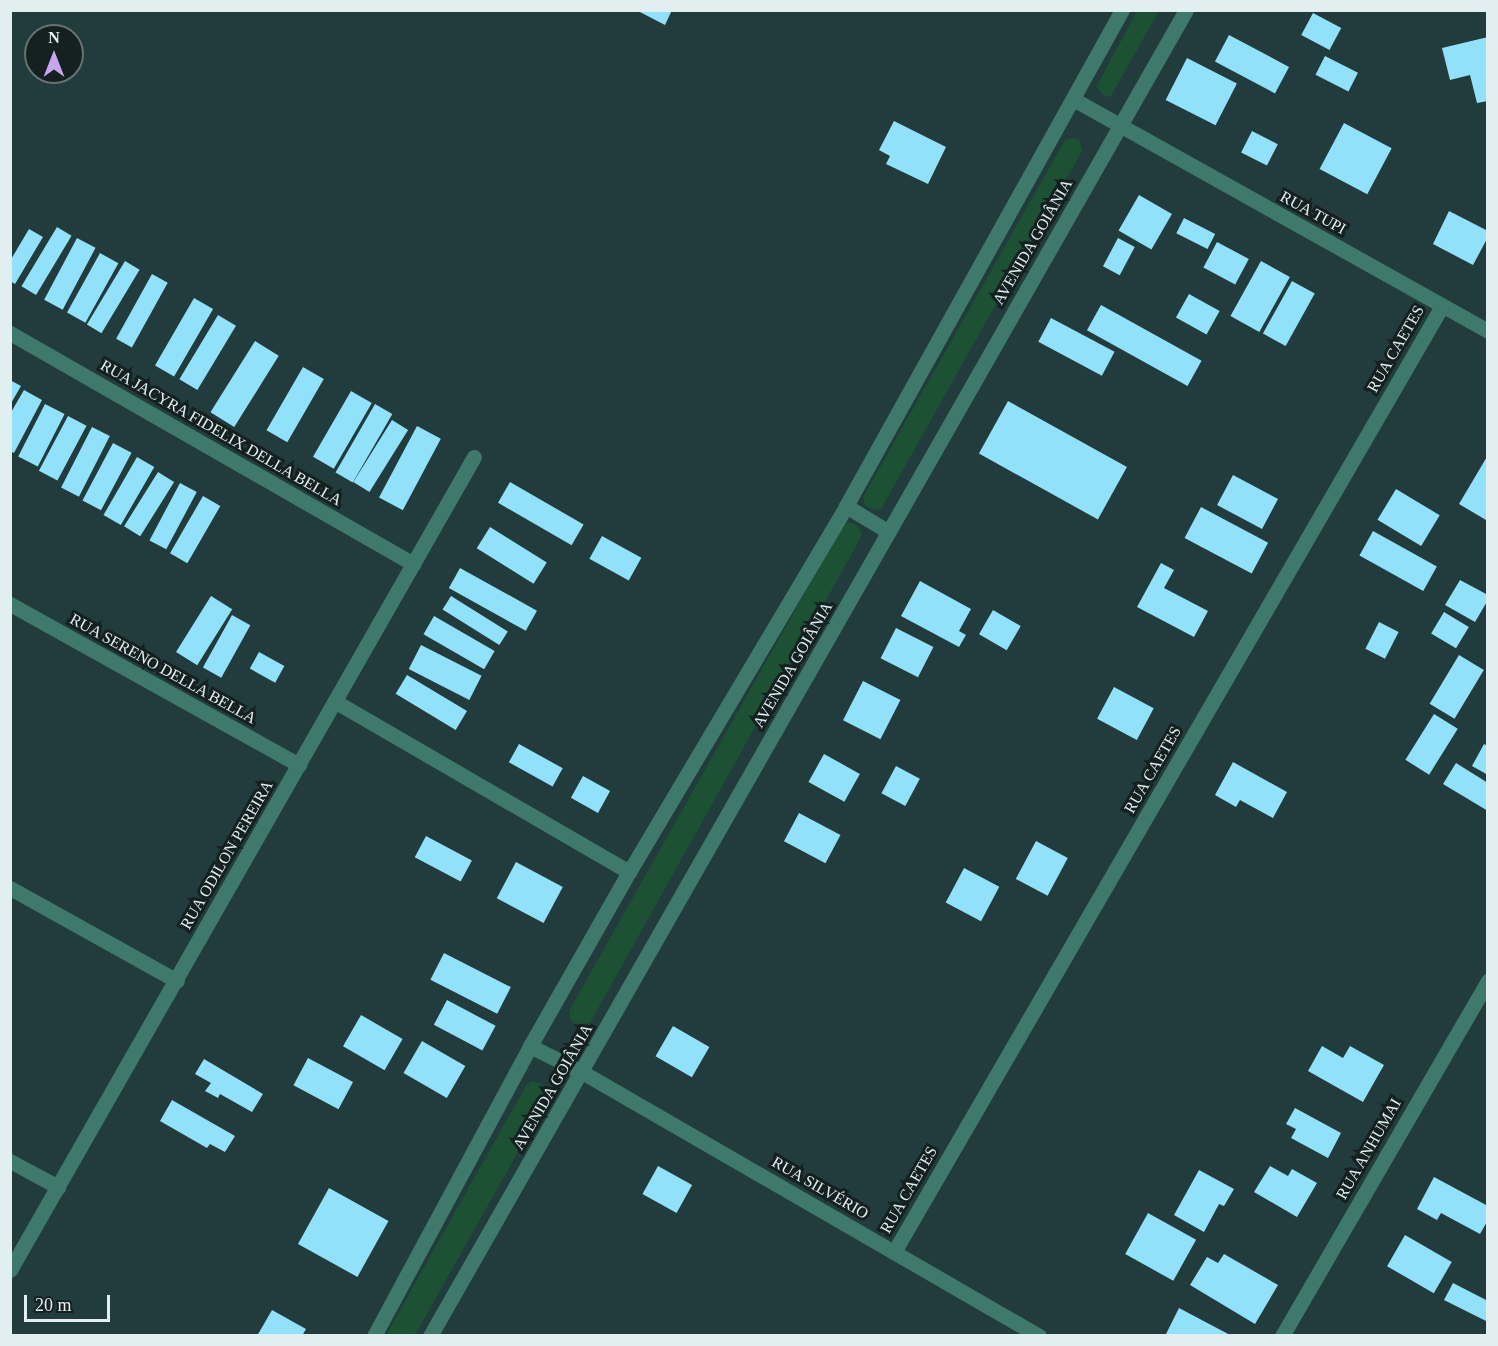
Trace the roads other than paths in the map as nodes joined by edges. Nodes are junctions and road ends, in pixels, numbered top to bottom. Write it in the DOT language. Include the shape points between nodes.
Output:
graph roads {
  1 [pos="1122,10"];
  2 [pos="1186,10"];
  3 [pos="1073,99"];
  4 [pos="1120,126"];
  5 [pos="1442,306"];
  6 [pos="1488,331"];
  7 [pos="10,333"];
  8 [pos="474,457"];
  9 [pos="846,506"];
  10 [pos="889,532"];
  11 [pos="413,564"];
  12 [pos="10,604"];
  13 [pos="336,702"];
  14 [pos="299,765"];
  15 [pos="629,872"];
  16 [pos="10,888"];
  17 [pos="1488,980"];
  18 [pos="177,981"];
  19 [pos="530,1046"];
  20 [pos="582,1072"];
  21 [pos="10,1161"];
  22 [pos="58,1187"];
  23 [pos="894,1251"];
  24 [pos="10,1270"];
  25 [pos="374,1335"];
  26 [pos="430,1335"];
  27 [pos="1039,1335"];
  28 [pos="1282,1335"];
  1 -- 3 [label="street, AVENIDA GOIÂNIA"];
  2 -- 4 [label="street, AVENIDA GOIÂNIA"];
  3 -- 4 [label="street, RUA TUPI"];
  3 -- 9 [label="street, AVENIDA GOIÂNIA"];
  4 -- 5 [label="street, RUA TUPI"];
  4 -- 10 [label="street, AVENIDA GOIÂNIA"];
  5 -- 6 [label="street, RUA TUPI"];
  5 -- 23 [label="street, RUA CAETES"];
  7 -- 11 [label="street, RUA JACYRA FIDELIX DELLA BELLA"];
  8 -- 11 [label="street, RUA ODILON PEREIRA"];
  9 -- 10 [label="street"];
  9 -- 15 [label="street, AVENIDA GOIÂNIA"];
  10 -- 20 [label="street, AVENIDA GOIÂNIA"];
  11 -- 13 [label="street, RUA ODILON PEREIRA"];
  12 -- 14 [label="street, RUA SERENO DELLA BELLA"];
  13 -- 14 [label="street, RUA ODILON PEREIRA"];
  13 -- 15 [label="street"];
  14 -- 18 [label="street, RUA ODILON PEREIRA"];
  15 -- 19 [label="street, AVENIDA GOIÂNIA"];
  16 -- 18 [label="street"];
  17 -- 28 [label="street, RUA ANHUMAI"];
  18 -- 22 [label="street, RUA ODILON PEREIRA"];
  19 -- 20 [label="street, RUA SILVÉRIO"];
  19 -- 25 [label="street, AVENIDA GOIÂNIA"];
  20 -- 23 [label="street, RUA SILVÉRIO"];
  20 -- 26 [label="street, AVENIDA GOIÂNIA"];
  21 -- 22 [label="street"];
  22 -- 24 [label="street, RUA ODILON PEREIRA"];
  23 -- 27 [label="street, RUA SILVÉRIO"];
}
